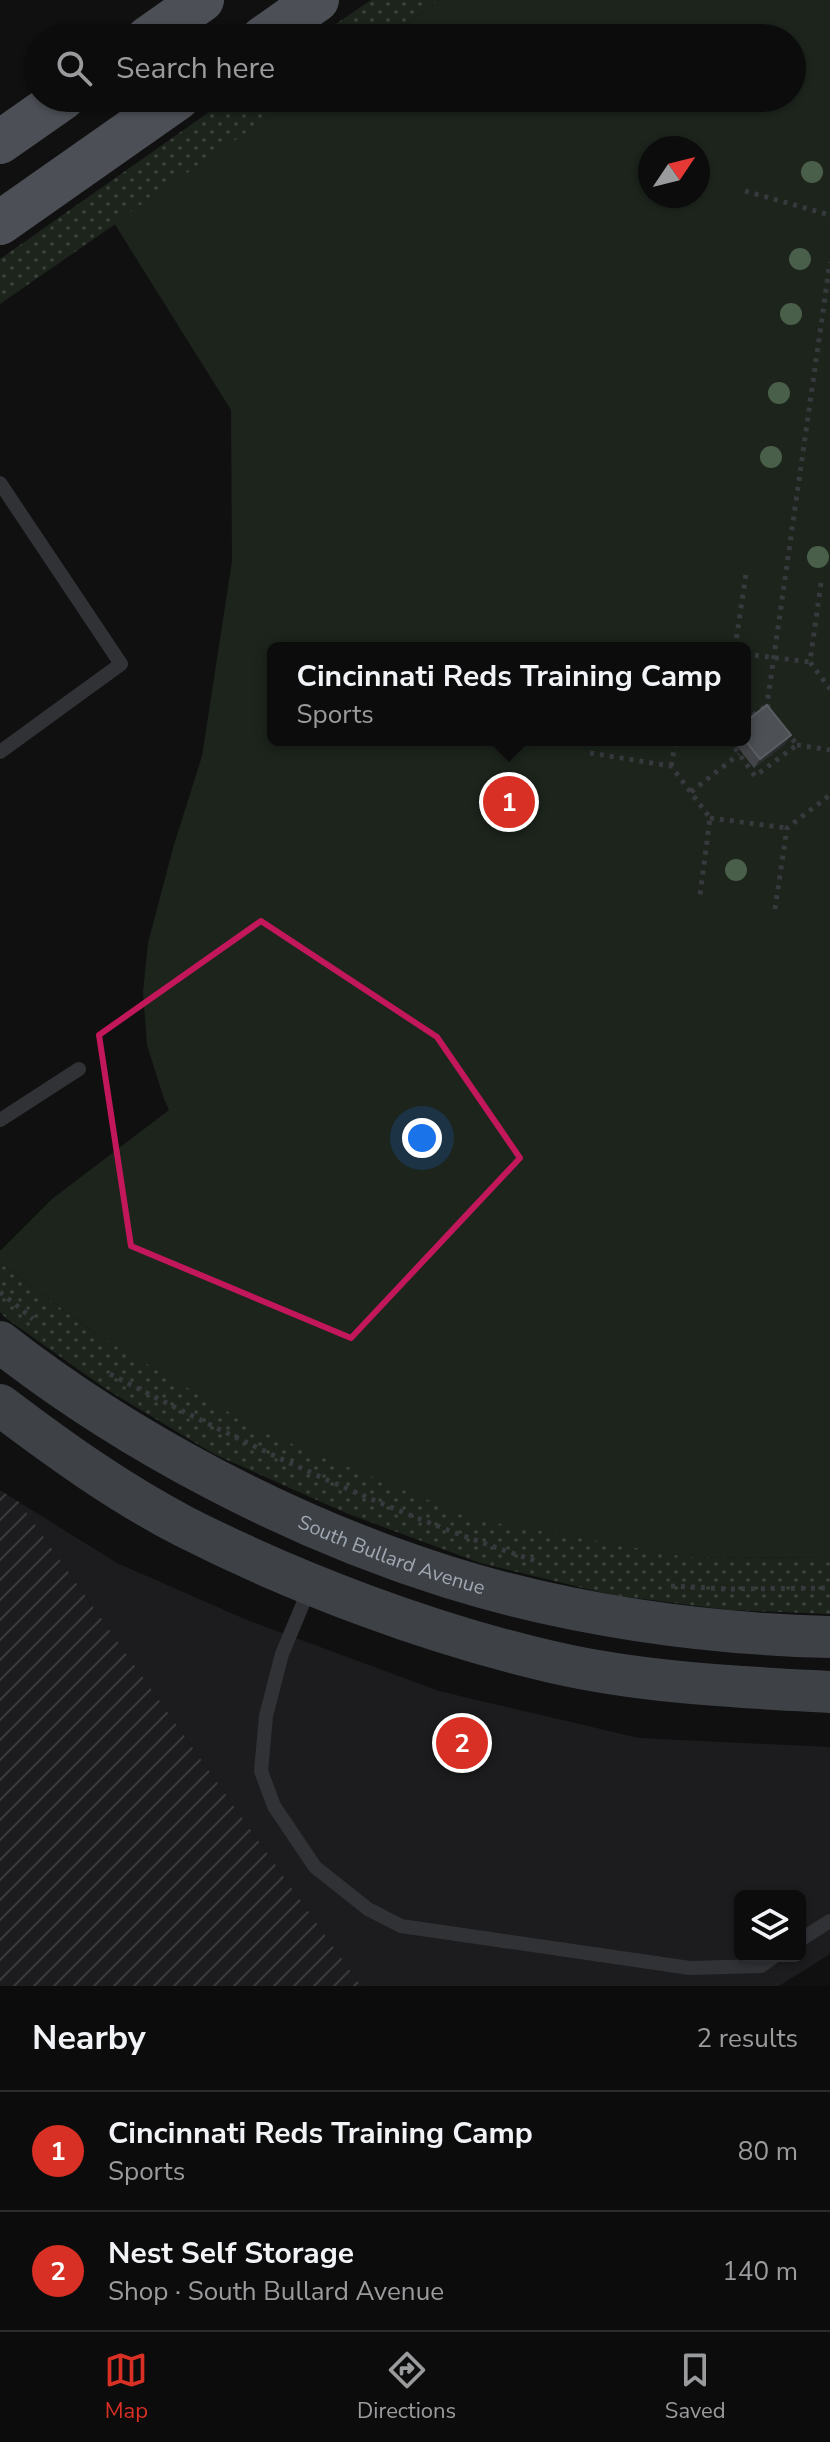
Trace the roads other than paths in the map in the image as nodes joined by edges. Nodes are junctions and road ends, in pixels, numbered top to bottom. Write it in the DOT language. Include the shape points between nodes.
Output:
graph roads {
  1 [pos="202,0"];
  2 [pos="317,0"];
  3 [pos="168,24"];
  4 [pos="283,24"];
  5 [pos="43,112"];
  6 [pos="158,112"];
  7 [pos="0,142"];
  8 [pos="0,223"];
  9 [pos="0,483"];
  10 [pos="0,752"];
  11 [pos="79,1069"];
  12 [pos="0,1120"];
  13 [pos="0,1342"];
  14 [pos="0,1405"];
  15 [pos="312,1584"];
  16 [pos="830,1637"];
  17 [pos="830,1692"];
  18 [pos="830,1921"];
  19 [pos="806,1936"];
  20 [pos="767,1962"];
  1 -- 3 [label="main road"];
  2 -- 4 [label="main road"];
  5 -- 7 [label="main road"];
  6 -- 8 [label="main road"];
  9 -- 10 [label="lane" via="121,664"];
  11 -- 12 [label="lane"];
  13 -- 16 [label="main road, South Bullard Avenue" via="68,1393 272,1508 448,1578 580,1609 716,1631"];
  14 -- 15 [label="main road" via="69,1456 171,1519"];
  15 -- 17 [label="main road" via="393,1615 554,1663 634,1676"];
  15 -- 20 [label="lane" via="282,1654 266,1716 261,1771 274,1806 315,1867 368,1909 401,1926 690,1968"];
  18 -- 19 [label="lane"];
}
